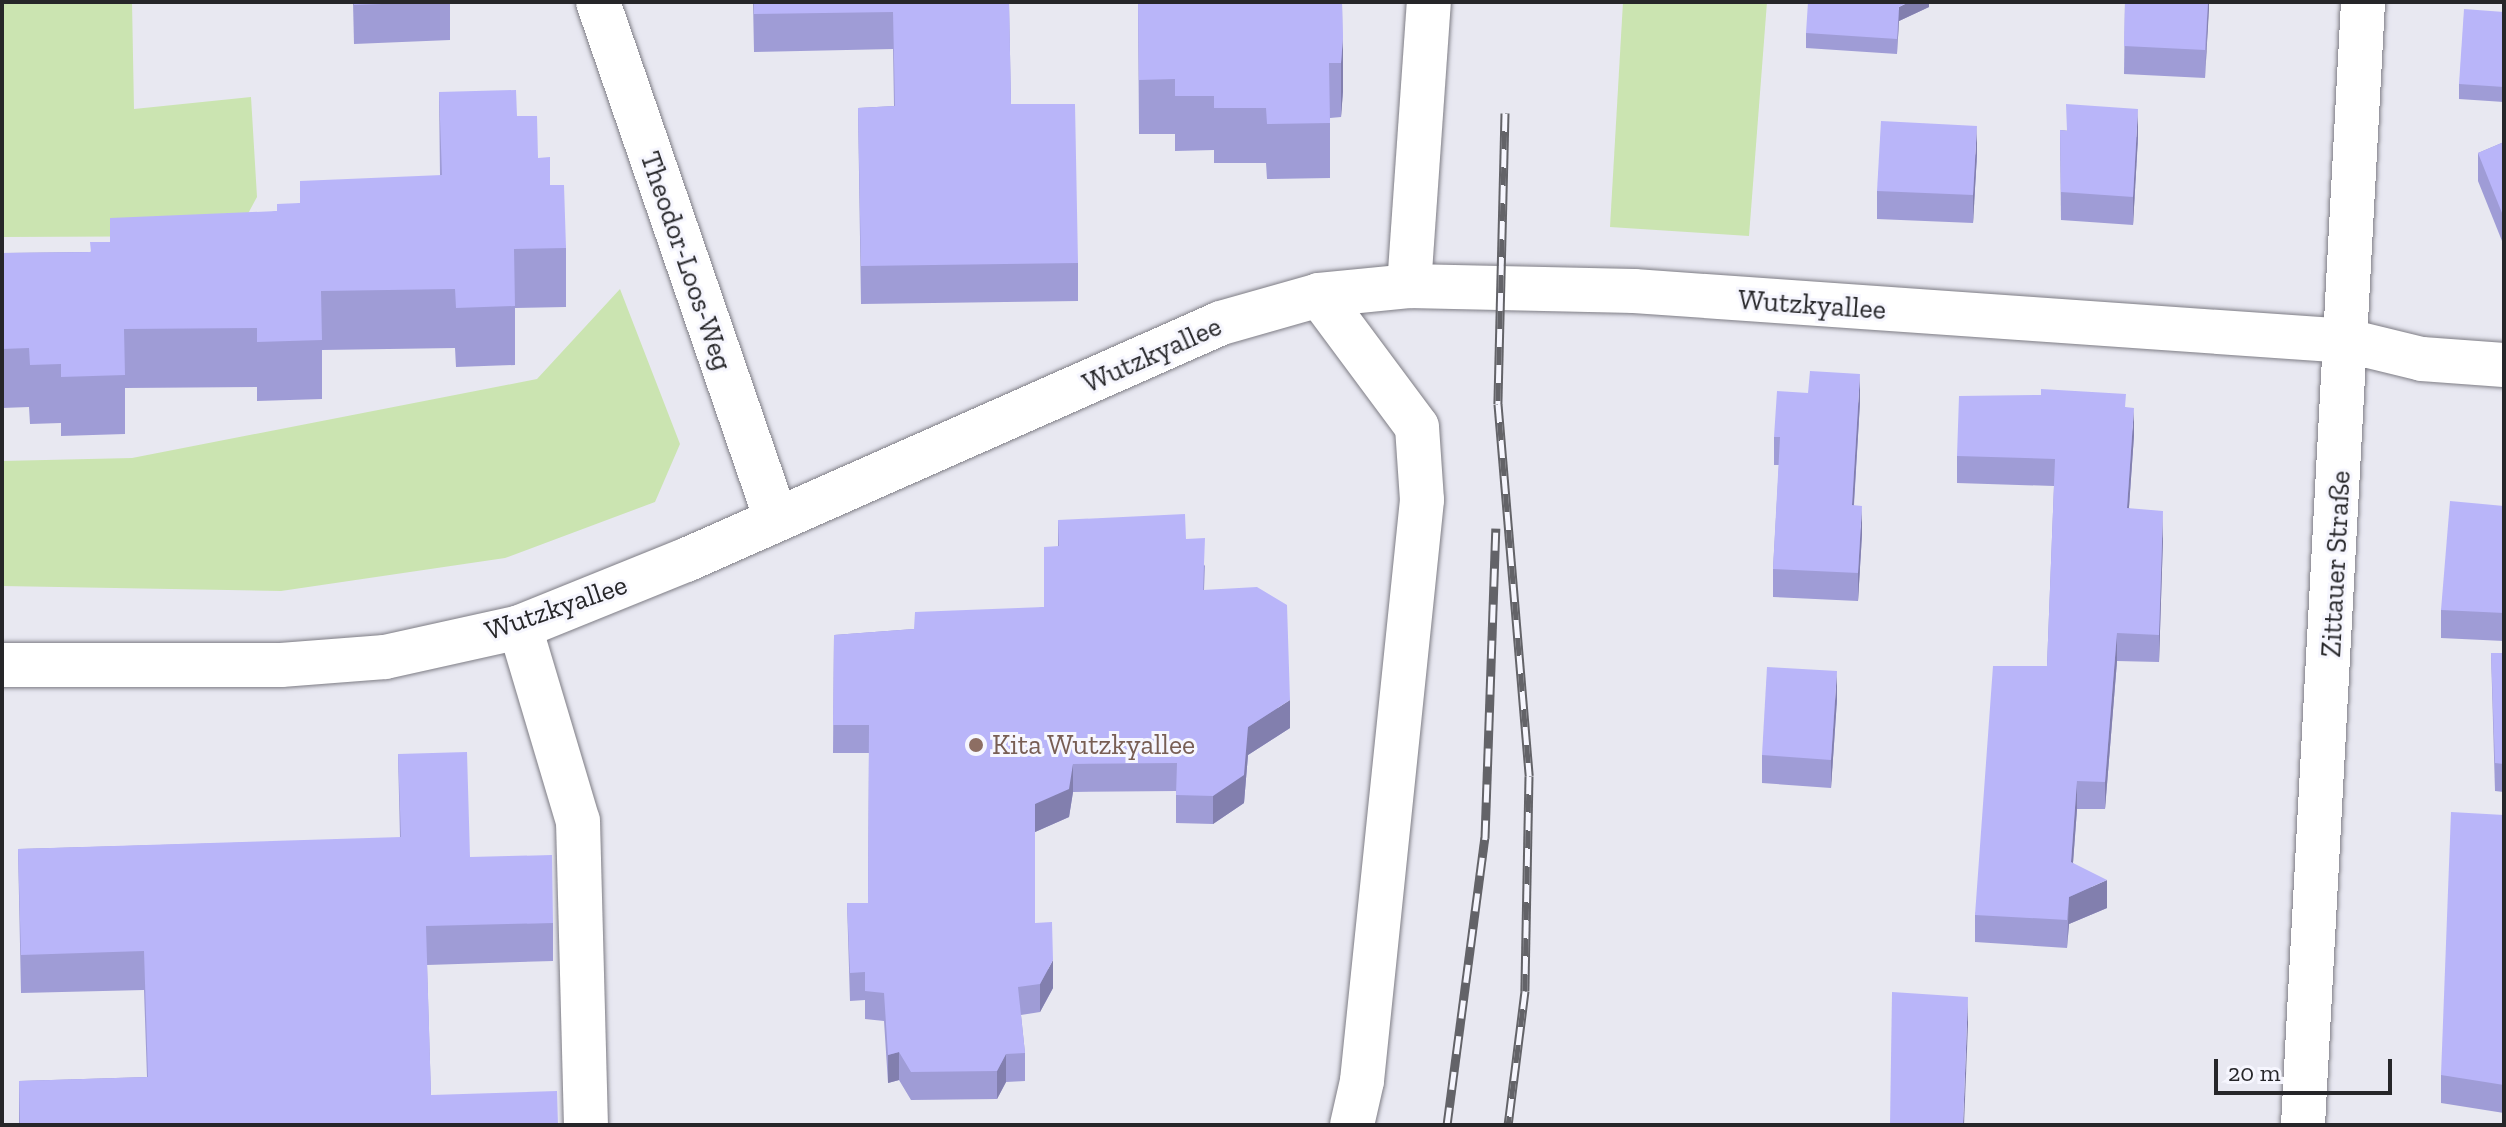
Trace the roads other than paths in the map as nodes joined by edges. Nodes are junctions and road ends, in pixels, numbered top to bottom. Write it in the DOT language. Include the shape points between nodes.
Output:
graph roads {
  1 [pos="598,2"];
  2 [pos="1429,2"];
  3 [pos="2363,2"];
  4 [pos="1409,286"];
  5 [pos="1319,295"];
  6 [pos="2348,341"];
  7 [pos="2504,365"];
  8 [pos="776,519"];
  9 [pos="520,627"];
  10 [pos="2,665"];
  11 [pos="586,1125"];
  12 [pos="1352,1125"];
  13 [pos="2303,1125"];
  1 -- 8 [label="street, Theodor-Loos-Weg"];
  2 -- 4 [label="street"];
  3 -- 6 [label="street, Zittauer Straße"];
  4 -- 5 [label="street, Wutzkyallee"];
  4 -- 6 [label="street, Wutzkyallee" via="1634,291"];
  5 -- 8 [label="street, Wutzkyallee" via="1221,323"];
  5 -- 12 [label="street" via="1417,427 1422,500 1362,1081"];
  6 -- 7 [label="street, Wutzkyallee" via="2422,359"];
  6 -- 13 [label="street, Zittauer Straße"];
  8 -- 9 [label="street, Wutzkyallee"];
  9 -- 10 [label="street, Wutzkyallee" via="385,657 281,665"];
  9 -- 11 [label="street" via="578,821"];
}
